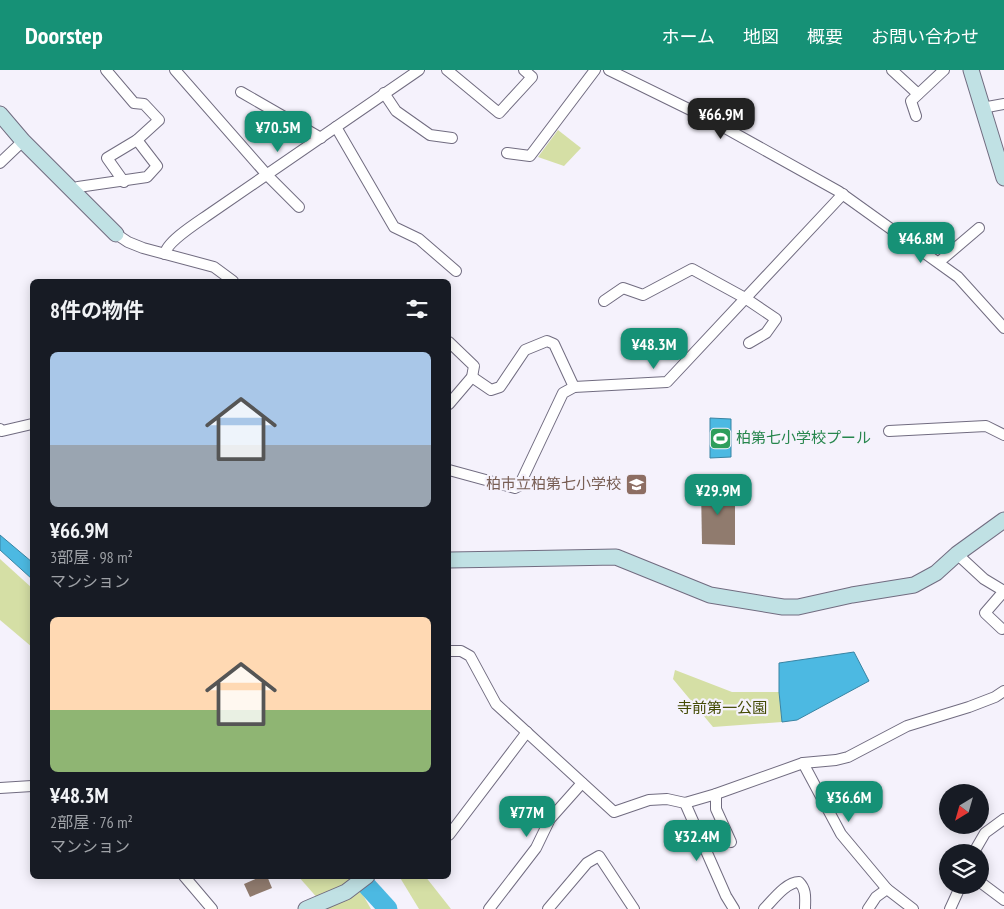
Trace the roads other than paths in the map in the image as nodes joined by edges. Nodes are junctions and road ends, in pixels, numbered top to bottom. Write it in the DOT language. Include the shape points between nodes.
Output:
graph roads {
  1 [pos="106,70"];
  2 [pos="175,70"];
  3 [pos="418,70"];
  4 [pos="447,70"];
  5 [pos="524,70"];
  6 [pos="595,70"];
  7 [pos="609,70"];
  8 [pos="892,70"];
  9 [pos="944,70"];
  10 [pos="971,70"];
  11 [pos="241,92"];
  12 [pos="384,94"];
  13 [pos="918,94"];
  14 [pos="1004,104"];
  15 [pos="982,108"];
  16 [pos="0,114"];
  17 [pos="916,116"];
  18 [pos="336,127"];
  19 [pos="321,138"];
  20 [pos="452,138"];
  21 [pos="137,140"];
  22 [pos="23,141"];
  23 [pos="506,153"];
  24 [pos="0,163"];
  25 [pos="268,176"];
  26 [pos="1004,178"];
  27 [pos="124,182"];
  28 [pos="73,191"];
  29 [pos="843,194"];
  30 [pos="300,207"];
  31 [pos="979,228"];
  32 [pos="116,234"];
  33 [pos="165,254"];
  34 [pos="939,262"];
  35 [pos="456,271"];
  36 [pos="230,279"];
  37 [pos="745,298"];
  38 [pos="604,301"];
  39 [pos="1004,328"];
  40 [pos="749,343"];
  41 [pos="451,344"];
  42 [pos="472,377"];
  43 [pos="574,387"];
  44 [pos="451,402"];
  45 [pos="30,425"];
  46 [pos="0,429"];
  47 [pos="889,431"];
  48 [pos="1004,435"];
  49 [pos="451,471"];
  50 [pos="1004,520"];
  51 [pos="957,554"];
  52 [pos="451,560"];
  53 [pos="1004,591"];
  54 [pos="1002,629"];
  55 [pos="451,651"];
  56 [pos="1004,691"];
  57 [pos="527,732"];
  58 [pos="803,763"];
  59 [pos="582,783"];
  60 [pos="30,786"];
  61 [pos="0,788"];
  62 [pos="716,794"];
  63 [pos="684,803"];
  64 [pos="1004,819"];
  65 [pos="451,832"];
  66 [pos="731,842"];
  67 [pos="979,844"];
  68 [pos="187,879"];
  69 [pos="362,879"];
  70 [pos="887,889"];
  71 [pos="989,889"];
  72 [pos="957,894"];
  73 [pos="1004,900"];
  74 [pos="212,909"];
  75 [pos="306,909"];
  76 [pos="489,909"];
  77 [pos="548,909"];
  78 [pos="634,909"];
  79 [pos="734,909"];
  80 [pos="764,909"];
  81 [pos="805,909"];
  82 [pos="868,909"];
  83 [pos="913,909"];
  84 [pos="950,909"];
  1 -- 21 [label="street" via="134,103 144,104 159,120"];
  2 -- 25 [label="street"];
  3 -- 12 [label="street"];
  4 -- 5 [label="street" via="499,113 532,77"];
  6 -- 23 [label="street" via="530,156"];
  7 -- 29 [label="street" via="709,119"];
  8 -- 13 [label="street"];
  9 -- 13 [label="street"];
  10 -- 15 [label="street"];
  11 -- 19 [label="street"];
  12 -- 18 [label="street"];
  12 -- 20 [label="street" via="396,111 430,135"];
  13 -- 17 [label="street" via="910,102"];
  14 -- 15 [label="street"];
  15 -- 26 [label="street"];
  16 -- 22 [label="street"];
  18 -- 19 [label="street"];
  18 -- 35 [label="street" via="394,227 419,239"];
  19 -- 25 [label="street"];
  21 -- 27 [label="street" via="107,158"];
  21 -- 27 [label="street" via="157,166 147,177"];
  22 -- 24 [label="street"];
  22 -- 28 [label="street"];
  25 -- 30 [label="street"];
  25 -- 33 [label="street" via="178,237 165,249"];
  27 -- 28 [label="street" via="78,187"];
  28 -- 32 [label="street"];
  29 -- 34 [label="street"];
  29 -- 37 [label="street"];
  31 -- 34 [label="street"];
  32 -- 33 [label="street" via="128,242"];
  33 -- 36 [label="street" via="214,268"];
  34 -- 39 [label="street" via="958,276"];
  37 -- 38 [label="street" via="692,270 643,295 623,288"];
  37 -- 40 [label="street" via="776,320 766,333"];
  37 -- 43 [label="street" via="667,382"];
  41 -- 42 [label="street" via="474,366"];
  42 -- 43 [label="street" via="491,390 500,387 525,350 548,342 554,344"];
  42 -- 44 [label="street"];
  43 -- 49 [label="street" via="563,393 519,486 515,488"];
  45 -- 46 [label="street"];
  47 -- 48 [label="street" via="986,426"];
  50 -- 51 [label="street"];
  51 -- 52 [label="street" via="936,573 914,585 798,607 710,595 616,557"];
  51 -- 53 [label="street" via="984,579"];
  53 -- 54 [label="street" via="985,613"];
  55 -- 57 [label="street" via="461,651 470,656 496,704"];
  56 -- 58 [label="street" via="969,707 907,726 848,757"];
  57 -- 59 [label="street"];
  57 -- 65 [label="street"];
  58 -- 62 [label="street"];
  58 -- 70 [label="street" via="841,834"];
  59 -- 63 [label="street" via="614,812 650,800"];
  59 -- 76 [label="street" via="550,819 536,848"];
  60 -- 61 [label="street"];
  62 -- 63 [label="street"];
  62 -- 66 [label="street" via="716,809"];
  63 -- 79 [label="street"];
  64 -- 67 [label="street" via="985,833"];
  68 -- 74 [label="street"];
  69 -- 75 [label="street" via="346,892"];
  70 -- 82 [label="street"];
  70 -- 83 [label="street"];
  71 -- 73 [label="street"];
  72 -- 84 [label="street"];
  77 -- 78 [label="street" via="587,863 599,856"];
  80 -- 81 [label="street" via="789,886 799,882 805,892"];
}
